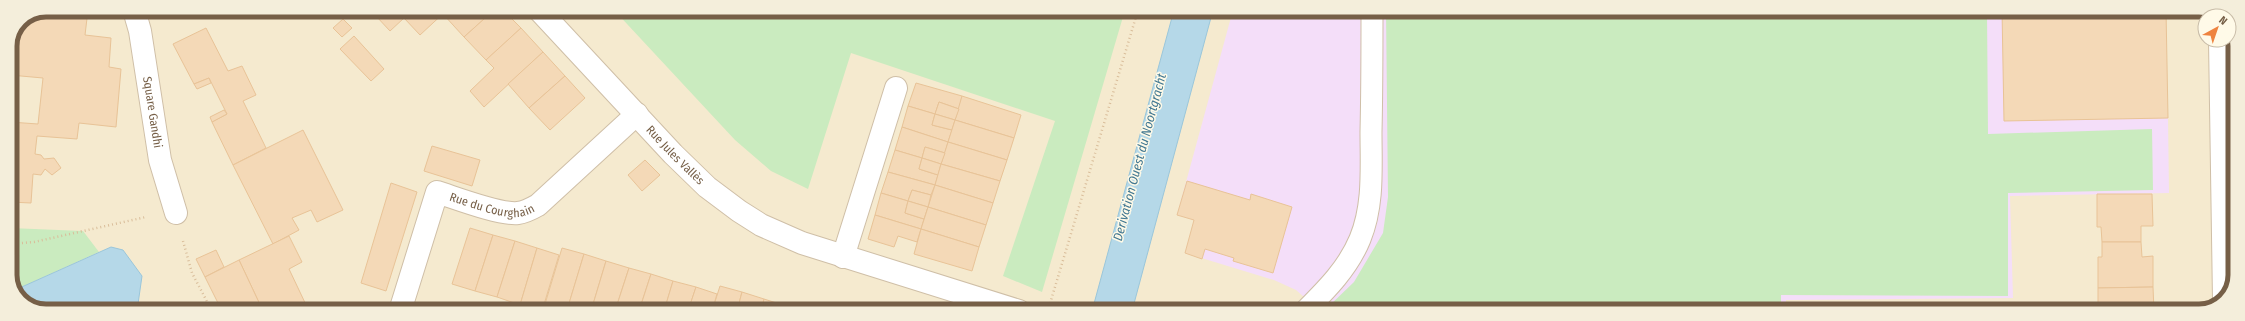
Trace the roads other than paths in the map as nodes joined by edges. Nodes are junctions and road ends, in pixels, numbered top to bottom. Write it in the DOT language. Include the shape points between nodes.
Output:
graph roads {
  1 [pos="136,17"];
  2 [pos="546,17"];
  3 [pos="1372,17"];
  4 [pos="2220,48"];
  5 [pos="896,88"];
  6 [pos="637,114"];
  7 [pos="2228,202"];
  8 [pos="176,213"];
  9 [pos="2228,238"];
  10 [pos="843,257"];
  11 [pos="2225,288"];
  12 [pos="402,304"];
  13 [pos="995,304"];
  14 [pos="1312,304"];
  1 -- 8 [label="street, Square Gandhi" via="160,160"];
  2 -- 6 [label="street, Rue Jules Vallès"];
  3 -- 14 [label="lane" via="1371,186 1368,215 1360,240 1345,267"];
  4 -- 7 [label="street"];
  5 -- 10 [label="street"];
  6 -- 10 [label="street, Rue Jules Vallès" via="674,154 724,201 782,236"];
  6 -- 12 [label="street, Rue du Courghain" via="538,205 527,211 503,212 437,192"];
  9 -- 11 [label="street"];
  10 -- 13 [label="street, Rue Jules Vallès"];
}
